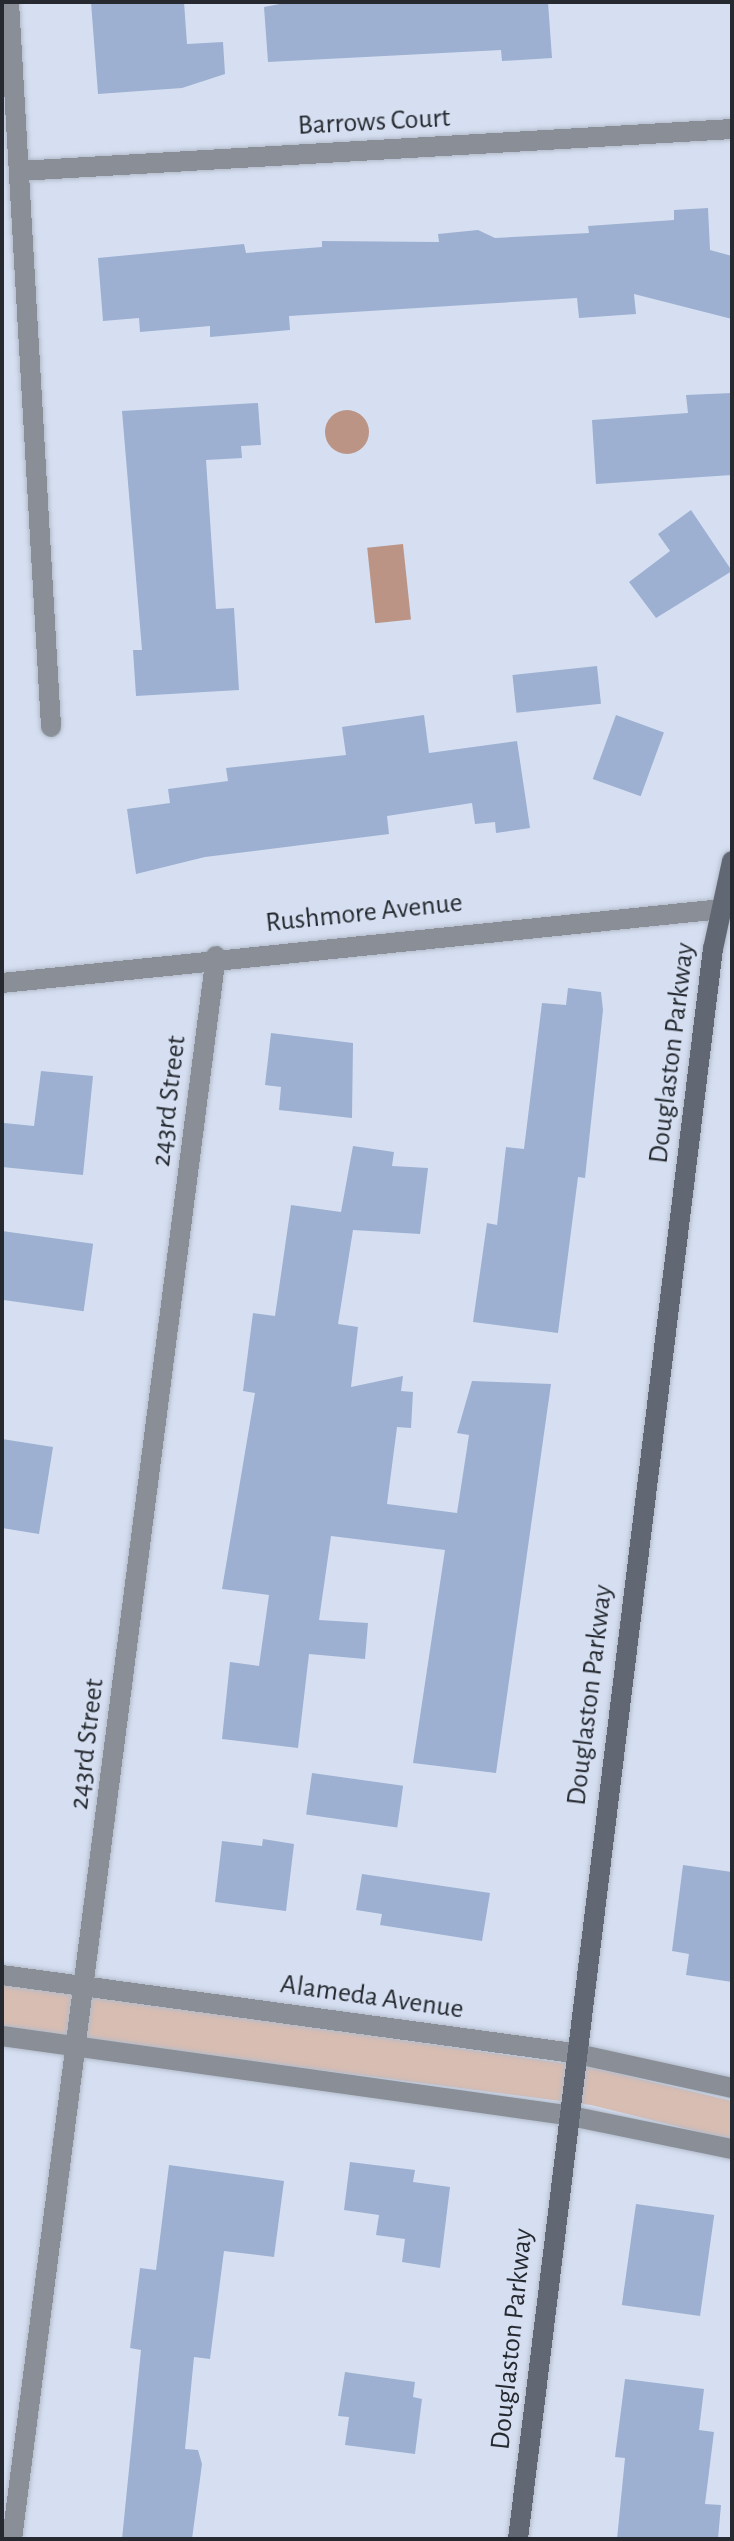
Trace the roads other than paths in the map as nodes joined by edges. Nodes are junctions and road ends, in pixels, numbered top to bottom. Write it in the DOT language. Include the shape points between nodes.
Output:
graph roads {
  1 [pos="9,2"];
  2 [pos="732,129"];
  3 [pos="19,171"];
  4 [pos="51,727"];
  5 [pos="732,861"];
  6 [pos="725,908"];
  7 [pos="216,956"];
  8 [pos="2,983"];
  9 [pos="2,1975"];
  10 [pos="84,1985"];
  11 [pos="2,2036"];
  12 [pos="76,2045"];
  13 [pos="573,2053"];
  14 [pos="732,2088"];
  15 [pos="566,2115"];
  16 [pos="732,2149"];
  17 [pos="12,2539"];
  18 [pos="518,2539"];
  1 -- 3 [label="street"];
  2 -- 3 [label="street, Barrows Court"];
  3 -- 4 [label="street"];
  5 -- 6 [label="main road, Douglaston Parkway"];
  6 -- 7 [label="street, Rushmore Avenue"];
  6 -- 13 [label="main road, Douglaston Parkway"];
  7 -- 8 [label="street, Rushmore Avenue"];
  7 -- 10 [label="street, 243rd Street"];
  9 -- 10 [label="street, Alameda Avenue"];
  10 -- 12 [label="street, 243rd Street"];
  10 -- 13 [label="street, Alameda Avenue"];
  11 -- 12 [label="street"];
  12 -- 15 [label="street"];
  12 -- 17 [label="street, 243rd Street"];
  13 -- 14 [label="street, Alameda Avenue"];
  13 -- 15 [label="main road, Douglaston Parkway"];
  15 -- 16 [label="street"];
  15 -- 18 [label="main road, Douglaston Parkway"];
}
